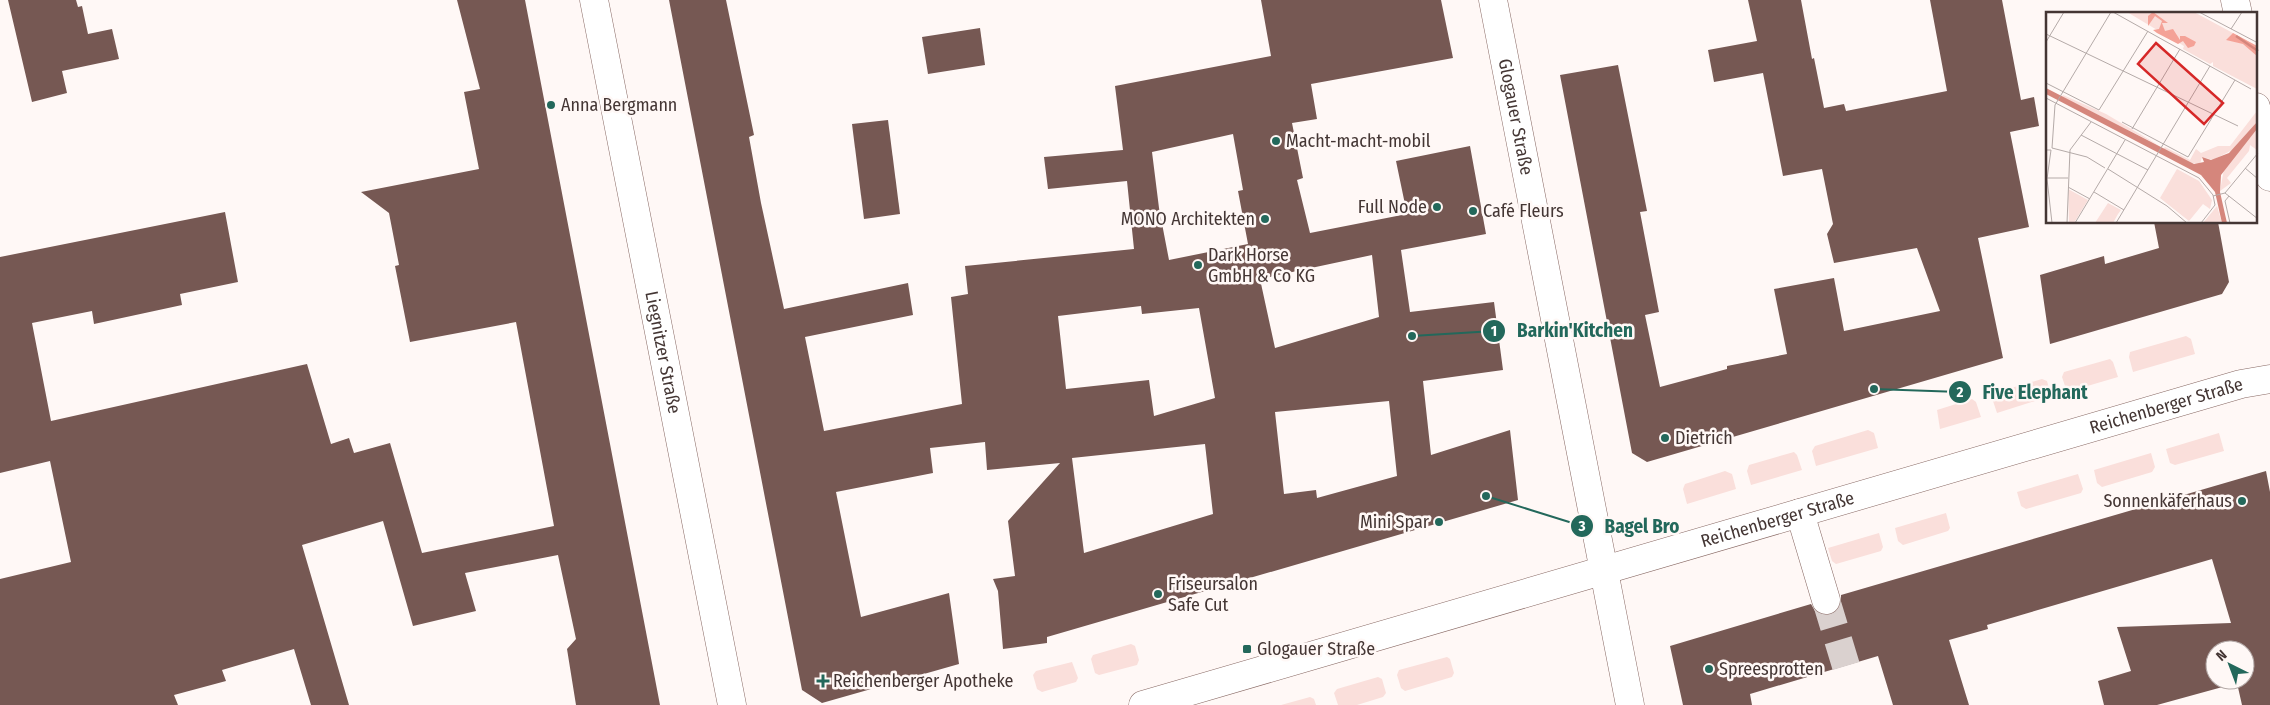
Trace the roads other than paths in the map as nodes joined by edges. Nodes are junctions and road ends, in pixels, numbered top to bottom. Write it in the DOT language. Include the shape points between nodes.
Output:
graph roads {
  1 [pos="594,0"];
  2 [pos="1494,0"];
  3 [pos="2258,117"];
  4 [pos="2270,177"];
  5 [pos="2270,379"];
  6 [pos="1800,513"];
  7 [pos="1604,571"];
  8 [pos="1826,600"];
  9 [pos="732,705"];
  10 [pos="1143,705"];
  11 [pos="1630,705"];
  1 -- 9 [label="street, Liegnitzer Straße"];
  2 -- 7 [label="street, Glogauer Straße"];
  3 -- 4 [label="street"];
  5 -- 6 [label="street, Reichenberger Straße" via="2241,384"];
  6 -- 7 [label="street, Reichenberger Straße"];
  6 -- 8 [label="street"];
  7 -- 10 [label="street, Reichenberger Straße"];
  7 -- 11 [label="street, Glogauer Straße"];
}
